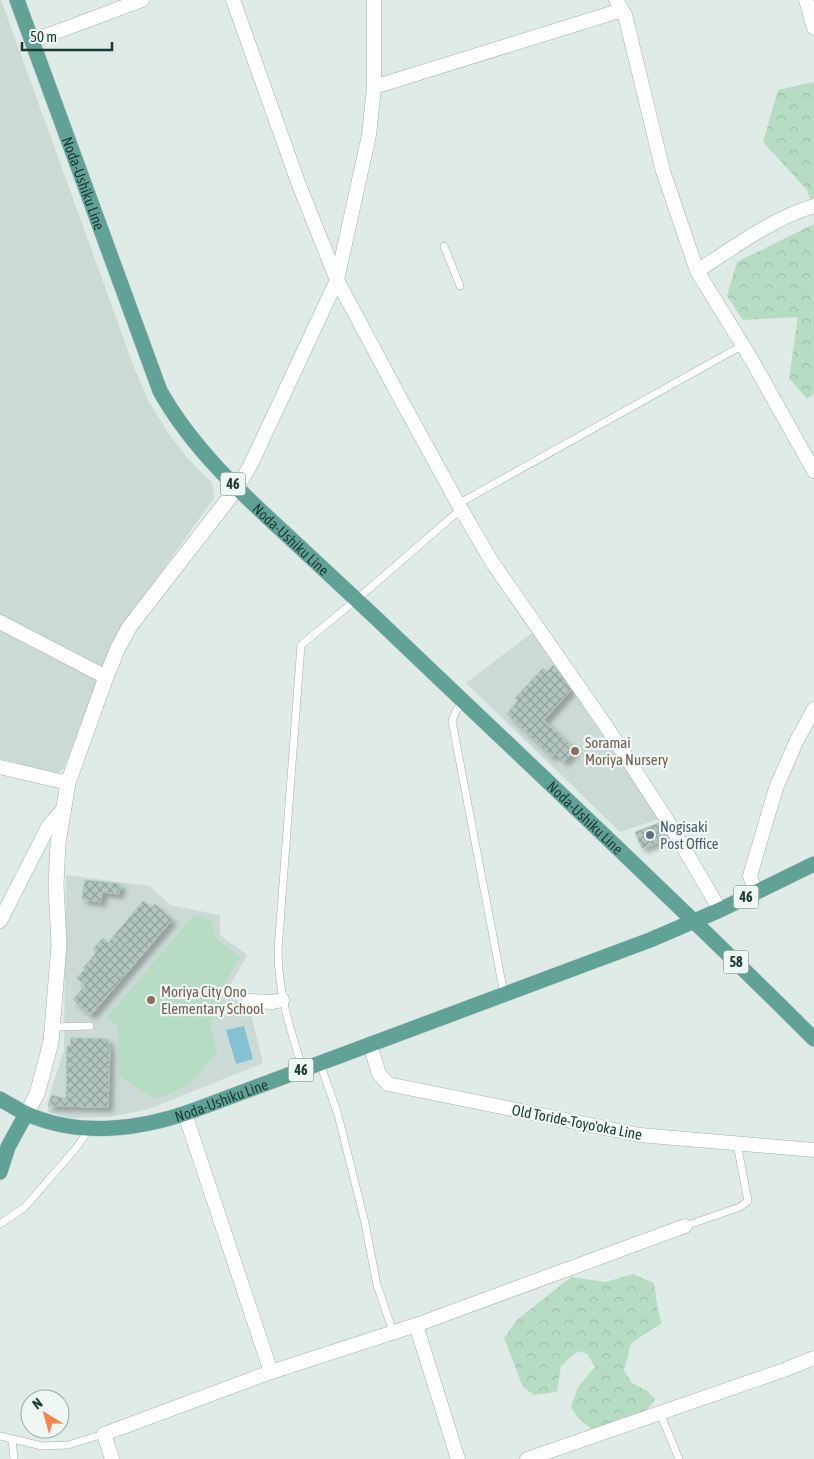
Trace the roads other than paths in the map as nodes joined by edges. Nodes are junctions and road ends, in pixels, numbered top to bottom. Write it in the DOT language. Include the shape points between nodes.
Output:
graph roads {
  1 [pos="17,0"];
  2 [pos="142,0"];
  3 [pos="233,0"];
  4 [pos="374,0"];
  5 [pos="806,0"];
  6 [pos="619,5"];
  7 [pos="814,28"];
  8 [pos="32,41"];
  9 [pos="374,87"];
  10 [pos="814,206"];
  11 [pos="444,246"];
  12 [pos="697,271"];
  13 [pos="338,280"];
  14 [pos="460,286"];
  15 [pos="743,345"];
  16 [pos="814,471"];
  17 [pos="237,488"];
  18 [pos="459,507"];
  19 [pos="356,600"];
  20 [pos="0,622"];
  21 [pos="106,677"];
  22 [pos="463,702"];
  23 [pos="814,708"];
  24 [pos="0,767"];
  25 [pos="68,783"];
  26 [pos="64,809"];
  27 [pos="814,864"];
  28 [pos="756,893"];
  29 [pos="720,910"];
  30 [pos="0,921"];
  31 [pos="694,922"];
  32 [pos="504,995"];
  33 [pos="249,1000"];
  34 [pos="282,1000"];
  35 [pos="90,1026"];
  36 [pos="53,1027"];
  37 [pos="814,1039"];
  38 [pos="370,1044"];
  39 [pos="320,1063"];
  40 [pos="303,1069"];
  41 [pos="0,1099"];
  42 [pos="26,1114"];
  43 [pos="185,1114"];
  44 [pos="89,1130"];
  45 [pos="5,1141"];
  46 [pos="737,1144"];
  47 [pos="814,1150"];
  48 [pos="0,1172"];
  49 [pos="0,1224"];
  50 [pos="685,1226"];
  51 [pos="416,1325"];
  52 [pos="393,1332"];
  53 [pos="814,1358"];
  54 [pos="271,1372"];
  55 [pos="660,1413"];
  56 [pos="104,1434"];
  57 [pos="0,1436"];
  58 [pos="12,1439"];
  59 [pos="14,1459"];
  60 [pos="112,1459"];
  61 [pos="458,1459"];
  62 [pos="527,1459"];
  63 [pos="679,1459"];
  1 -- 8 [label="main road, Noda-Ushiku Line / 46"];
  2 -- 8 [label="street"];
  3 -- 13 [label="street" via="299,185"];
  4 -- 9 [label="street"];
  5 -- 7 [label="street"];
  6 -- 9 [label="street"];
  6 -- 12 [label="street" via="625,15 663,171"];
  8 -- 17 [label="main road, Noda-Ushiku Line / 46" via="160,391 185,431"];
  9 -- 13 [label="street" via="368,135"];
  10 -- 12 [label="street" via="772,223"];
  11 -- 14 [label="lane"];
  12 -- 15 [label="street"];
  13 -- 17 [label="street" via="252,464"];
  13 -- 18 [label="street"];
  15 -- 16 [label="street"];
  15 -- 18 [label="lane"];
  17 -- 19 [label="main road, Noda-Ushiku Line / 46"];
  17 -- 21 [label="street" via="130,626"];
  18 -- 19 [label="lane"];
  18 -- 29 [label="street" via="492,562 606,726"];
  19 -- 22 [label="main road, Noda-Ushiku Line / 46"];
  19 -- 34 [label="lane" via="301,645 278,950"];
  20 -- 21 [label="street"];
  21 -- 25 [label="street"];
  22 -- 31 [label="main road, Noda-Ushiku Line / 46"];
  22 -- 32 [label="lane" via="452,721"];
  23 -- 28 [label="street" via="776,788 750,876"];
  24 -- 25 [label="street"];
  25 -- 26 [label="street"];
  26 -- 30 [label="street" via="49,825"];
  26 -- 36 [label="street" via="58,843 59,945"];
  27 -- 28 [label="main road, Noda-Ushiku Line / 46"];
  28 -- 29 [label="main road, Noda-Ushiku Line / 46"];
  29 -- 31 [label="main road, Noda-Ushiku Line / 46"];
  31 -- 32 [label="main road, Noda-Ushiku Line / 46"];
  31 -- 37 [label="main road, 58"];
  32 -- 38 [label="main road, Noda-Ushiku Line / 46"];
  33 -- 34 [label="street"];
  34 -- 40 [label="lane"];
  35 -- 36 [label="lane"];
  36 -- 42 [label="street" via="37,1094"];
  38 -- 39 [label="main road, Noda-Ushiku Line / 46"];
  38 -- 46 [label="street, Old Toride-Toyo'oka Line" via="379,1074 388,1084 640,1135"];
  39 -- 40 [label="main road, Noda-Ushiku Line / 46"];
  39 -- 52 [label="lane" via="338,1115 377,1285"];
  40 -- 43 [label="main road, Noda-Ushiku Line / 46"];
  41 -- 42 [label="main road, Noda-Ushiku Line"];
  42 -- 44 [label="main road, Noda-Ushiku Line / 46" via="51,1123"];
  42 -- 45 [label="main road"];
  43 -- 44 [label="main road, Noda-Ushiku Line / 46" via="147,1123"];
  43 -- 54 [label="street"];
  44 -- 49 [label="lane" via="25,1206"];
  45 -- 48 [label="main road"];
  46 -- 47 [label="street, Old Toride-Toyo'oka Line"];
  46 -- 50 [label="lane" via="748,1201 740,1207"];
  50 -- 51 [label="street"];
  51 -- 52 [label="street"];
  51 -- 61 [label="street"];
  52 -- 54 [label="street"];
  53 -- 55 [label="street"];
  54 -- 56 [label="street"];
  55 -- 62 [label="street"];
  55 -- 63 [label="lane"];
  56 -- 58 [label="lane" via="68,1445 42,1446"];
  56 -- 60 [label="street"];
  57 -- 58 [label="lane"];
  58 -- 59 [label="lane"];
}
